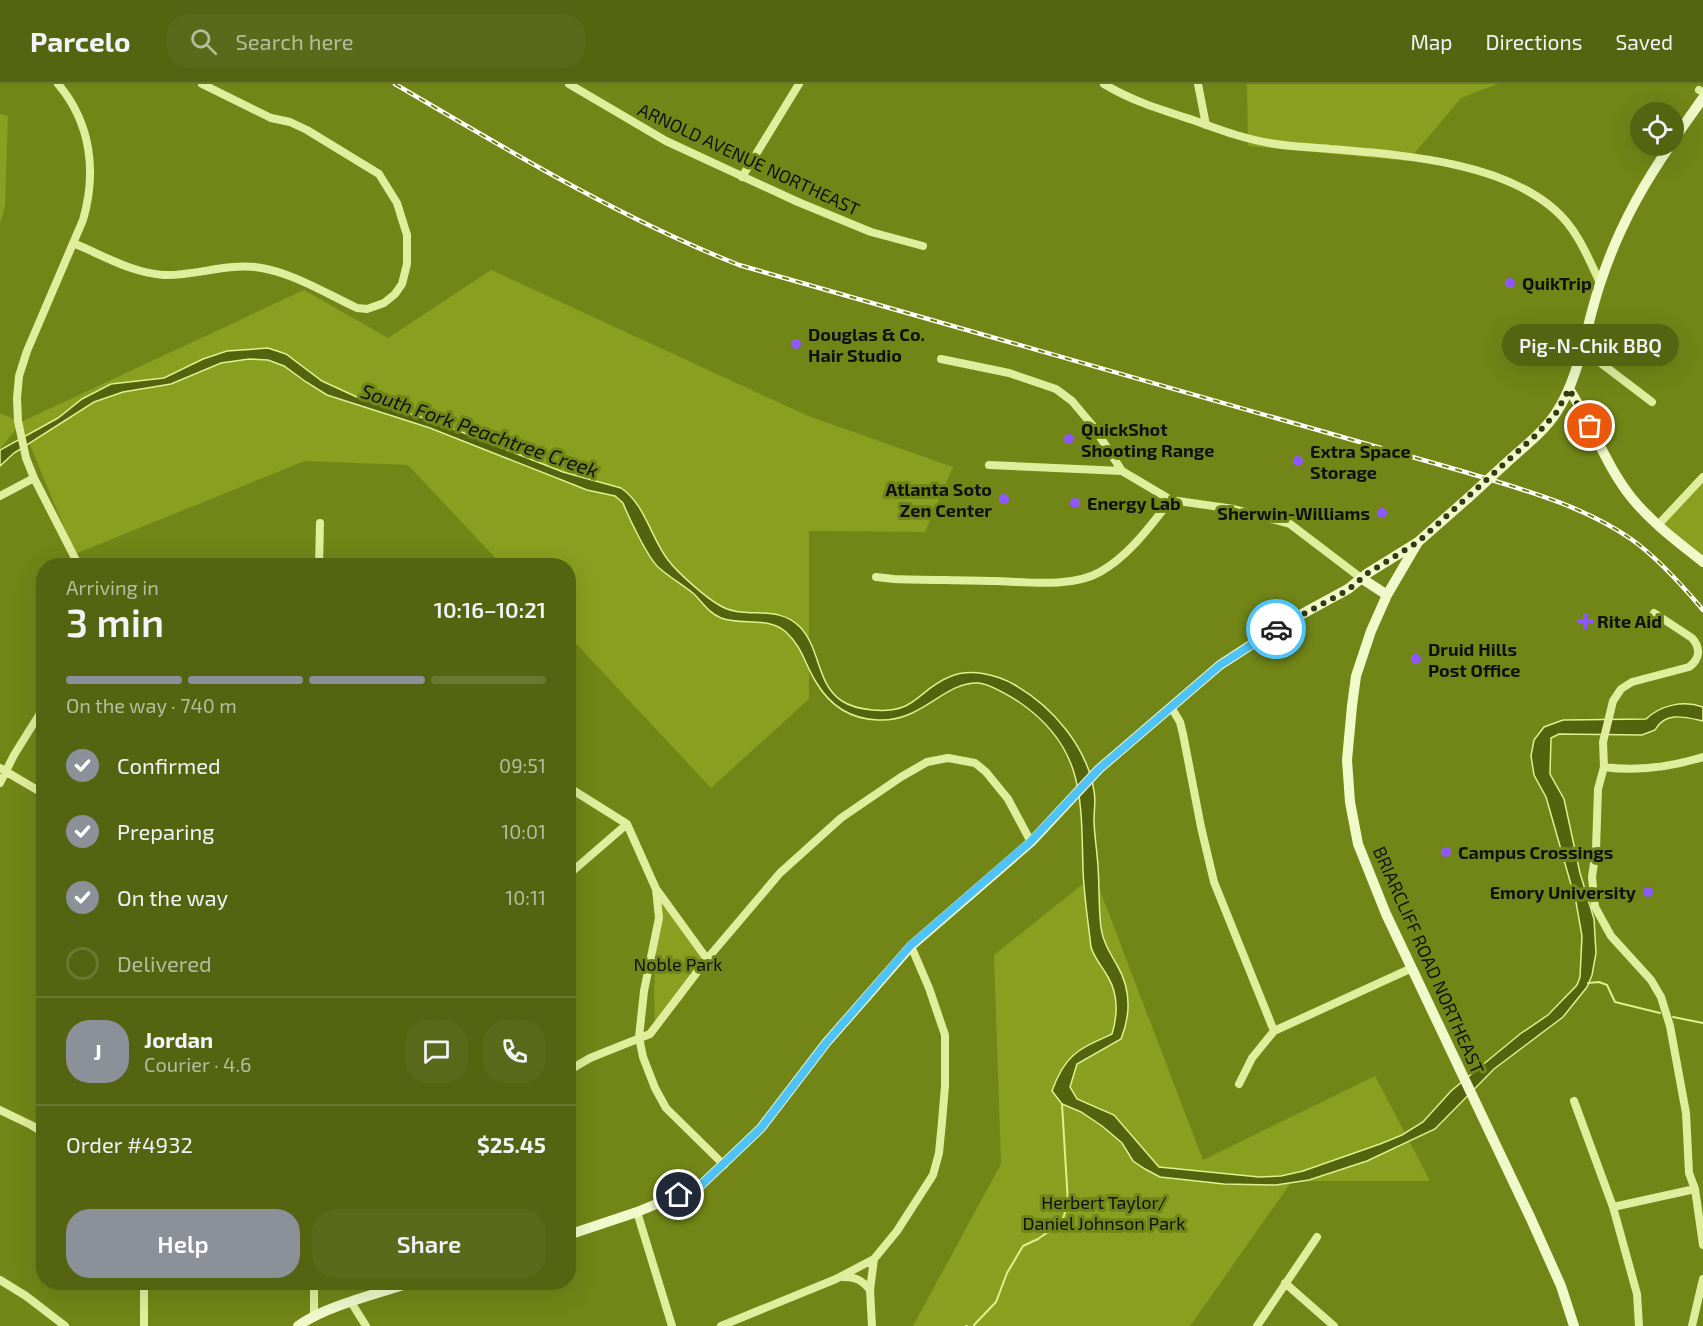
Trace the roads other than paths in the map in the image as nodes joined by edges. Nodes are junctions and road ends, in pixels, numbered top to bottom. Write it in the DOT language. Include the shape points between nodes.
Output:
graph roads {
  1 [pos="202,84"];
  2 [pos="569,84"];
  3 [pos="799,84"];
  4 [pos="1104,84"];
  5 [pos="1198,84"];
  6 [pos="61,85"];
  7 [pos="580,86"];
  8 [pos="1702,93"];
  9 [pos="1684,123"];
  10 [pos="1206,125"];
  11 [pos="1663,156"];
  12 [pos="742,177"];
  13 [pos="73,243"];
  14 [pos="923,246"];
  15 [pos="1600,283"];
  16 [pos="1581,348"];
  17 [pos="941,359"];
  18 [pos="1569,389"];
  19 [pos="1652,402"];
  20 [pos="989,465"];
  21 [pos="1122,471"];
  22 [pos="1703,477"];
  23 [pos="34,478"];
  24 [pos="0,496"];
  25 [pos="1171,500"];
  26 [pos="320,523"];
  27 [pos="1658,525"];
  28 [pos="1418,542"];
  29 [pos="75,558"];
  30 [pos="319,558"];
  31 [pos="1703,562"];
  32 [pos="876,577"];
  33 [pos="1361,578"];
  34 [pos="1387,596"];
  35 [pos="1654,613"];
  36 [pos="1172,707"];
  37 [pos="36,719"];
  38 [pos="1703,757"];
  39 [pos="1604,767"];
  40 [pos="3,769"];
  41 [pos="0,783"];
  42 [pos="36,789"];
  43 [pos="576,792"];
  44 [pos="627,824"];
  45 [pos="1030,842"];
  46 [pos="576,868"];
  47 [pos="656,889"];
  48 [pos="910,946"];
  49 [pos="707,959"];
  50 [pos="1412,968"];
  51 [pos="1274,1031"];
  52 [pos="639,1037"];
  53 [pos="576,1066"];
  54 [pos="1239,1084"];
  55 [pos="1574,1101"];
  56 [pos="0,1110"];
  57 [pos="36,1128"];
  58 [pos="724,1165"];
  59 [pos="1695,1189"];
  60 [pos="1613,1207"];
  61 [pos="637,1212"];
  62 [pos="576,1232"];
  63 [pos="1317,1237"];
  64 [pos="1703,1245"];
  65 [pos="874,1259"];
  66 [pos="842,1276"];
  67 [pos="1703,1279"];
  68 [pos="0,1280"];
  69 [pos="1285,1283"];
  70 [pos="144,1290"];
  71 [pos="314,1290"];
  72 [pos="388,1290"];
  73 [pos="870,1290"];
  74 [pos="351,1302"];
  75 [pos="314,1317"];
  76 [pos="65,1326"];
  77 [pos="144,1326"];
  78 [pos="298,1326"];
  79 [pos="366,1326"];
  80 [pos="672,1326"];
  81 [pos="721,1326"];
  82 [pos="872,1326"];
  83 [pos="1257,1326"];
  84 [pos="1334,1326"];
  85 [pos="1574,1326"];
  86 [pos="1639,1326"];
  87 [pos="1692,1326"];
  1 -- 13 [label="street" via="271,118 307,130 379,174 397,203 407,235 407,264 395,294 384,303 357,308 289,276 255,267 153,274 126,267"];
  2 -- 7 [label="street, ARNOLD AVENUE NORTHEAST"];
  3 -- 12 [label="street"];
  4 -- 10 [label="street" via="1123,95"];
  5 -- 10 [label="street"];
  6 -- 13 [label="street" via="81,122 91,161 88,201"];
  7 -- 12 [label="street, ARNOLD AVENUE NORTHEAST" via="666,141"];
  8 -- 9 [label="main road"];
  10 -- 15 [label="street" via="1276,144 1440,162 1508,180 1556,211 1581,242"];
  11 -- 15 [label="main road, BRIARCLIFF ROAD NORTHEAST" via="1623,224"];
  12 -- 14 [label="street, ARNOLD AVENUE NORTHEAST" via="871,232"];
  13 -- 23 [label="street" via="22,365 17,398 19,425"];
  15 -- 16 [label="main road, BRIARCLIFF ROAD NORTHEAST"];
  16 -- 18 [label="main road, BRIARCLIFF ROAD NORTHEAST"];
  16 -- 19 [label="street"];
  17 -- 21 [label="street" via="1056,389 1093,426"];
  18 -- 27 [label="main road" via="1622,485"];
  18 -- 28 [label="main road, BRIARCLIFF ROAD NORTHEAST, bridge" via="1556,413 1536,435"];
  20 -- 21 [label="street"];
  21 -- 25 [label="street"];
  22 -- 27 [label="street"];
  23 -- 24 [label="street"];
  23 -- 29 [label="street"];
  25 -- 32 [label="street" via="1119,559 1080,580 1036,583"];
  25 -- 33 [label="street" via="1234,509 1290,524"];
  26 -- 30 [label="street"];
  27 -- 31 [label="main road"];
  28 -- 33 [label="main road"];
  28 -- 34 [label="main road, BRIARCLIFF ROAD NORTHEAST"];
  33 -- 34 [label="main road"];
  33 -- 36 [label="main road" via="1348,590 1246,647"];
  34 -- 50 [label="main road, BRIARCLIFF ROAD NORTHEAST" via="1356,676 1347,760 1358,844"];
  35 -- 39 [label="street" via="1692,638 1699,650 1697,659 1689,667 1632,682 1617,694 1610,707 1603,742"];
  36 -- 45 [label="main road" via="1099,769"];
  36 -- 51 [label="street" via="1184,735 1214,882"];
  37 -- 40 [label="street"];
  38 -- 39 [label="street" via="1641,769"];
  39 -- 59 [label="street" via="1596,809 1592,878 1595,907 1611,936 1651,980 1661,997 1679,1073 1689,1173"];
  40 -- 41 [label="street"];
  40 -- 42 [label="street"];
  43 -- 44 [label="street"];
  44 -- 46 [label="street"];
  44 -- 47 [label="street"];
  45 -- 48 [label="main road"];
  45 -- 49 [label="street" via="1008,799 975,763 948,758 927,762 833,825 780,873"];
  47 -- 49 [label="street"];
  47 -- 52 [label="street" via="659,918"];
  48 -- 58 [label="main road" via="826,1043 761,1128"];
  48 -- 65 [label="street" via="945,1035 940,1143 933,1175"];
  49 -- 52 [label="street" via="650,1034"];
  50 -- 51 [label="street"];
  50 -- 85 [label="main road, BRIARCLIFF ROAD NORTHEAST" via="1561,1286"];
  51 -- 54 [label="street" via="1252,1058"];
  52 -- 53 [label="street"];
  52 -- 58 [label="street" via="647,1068 666,1108"];
  55 -- 60 [label="street"];
  56 -- 57 [label="street"];
  58 -- 61 [label="main road" via="700,1186"];
  59 -- 60 [label="street"];
  59 -- 64 [label="street"];
  60 -- 86 [label="street" via="1637,1294"];
  61 -- 62 [label="main road"];
  61 -- 80 [label="street"];
  63 -- 69 [label="street"];
  65 -- 66 [label="street"];
  65 -- 73 [label="street"];
  66 -- 73 [label="street" via="855,1277"];
  66 -- 81 [label="street"];
  67 -- 87 [label="street"];
  68 -- 76 [label="street"];
  69 -- 83 [label="street"];
  69 -- 84 [label="street"];
  70 -- 77 [label="street"];
  71 -- 75 [label="street"];
  72 -- 74 [label="main road"];
  73 -- 82 [label="street"];
  74 -- 75 [label="main road"];
  74 -- 79 [label="street"];
  75 -- 78 [label="main road"];
}
